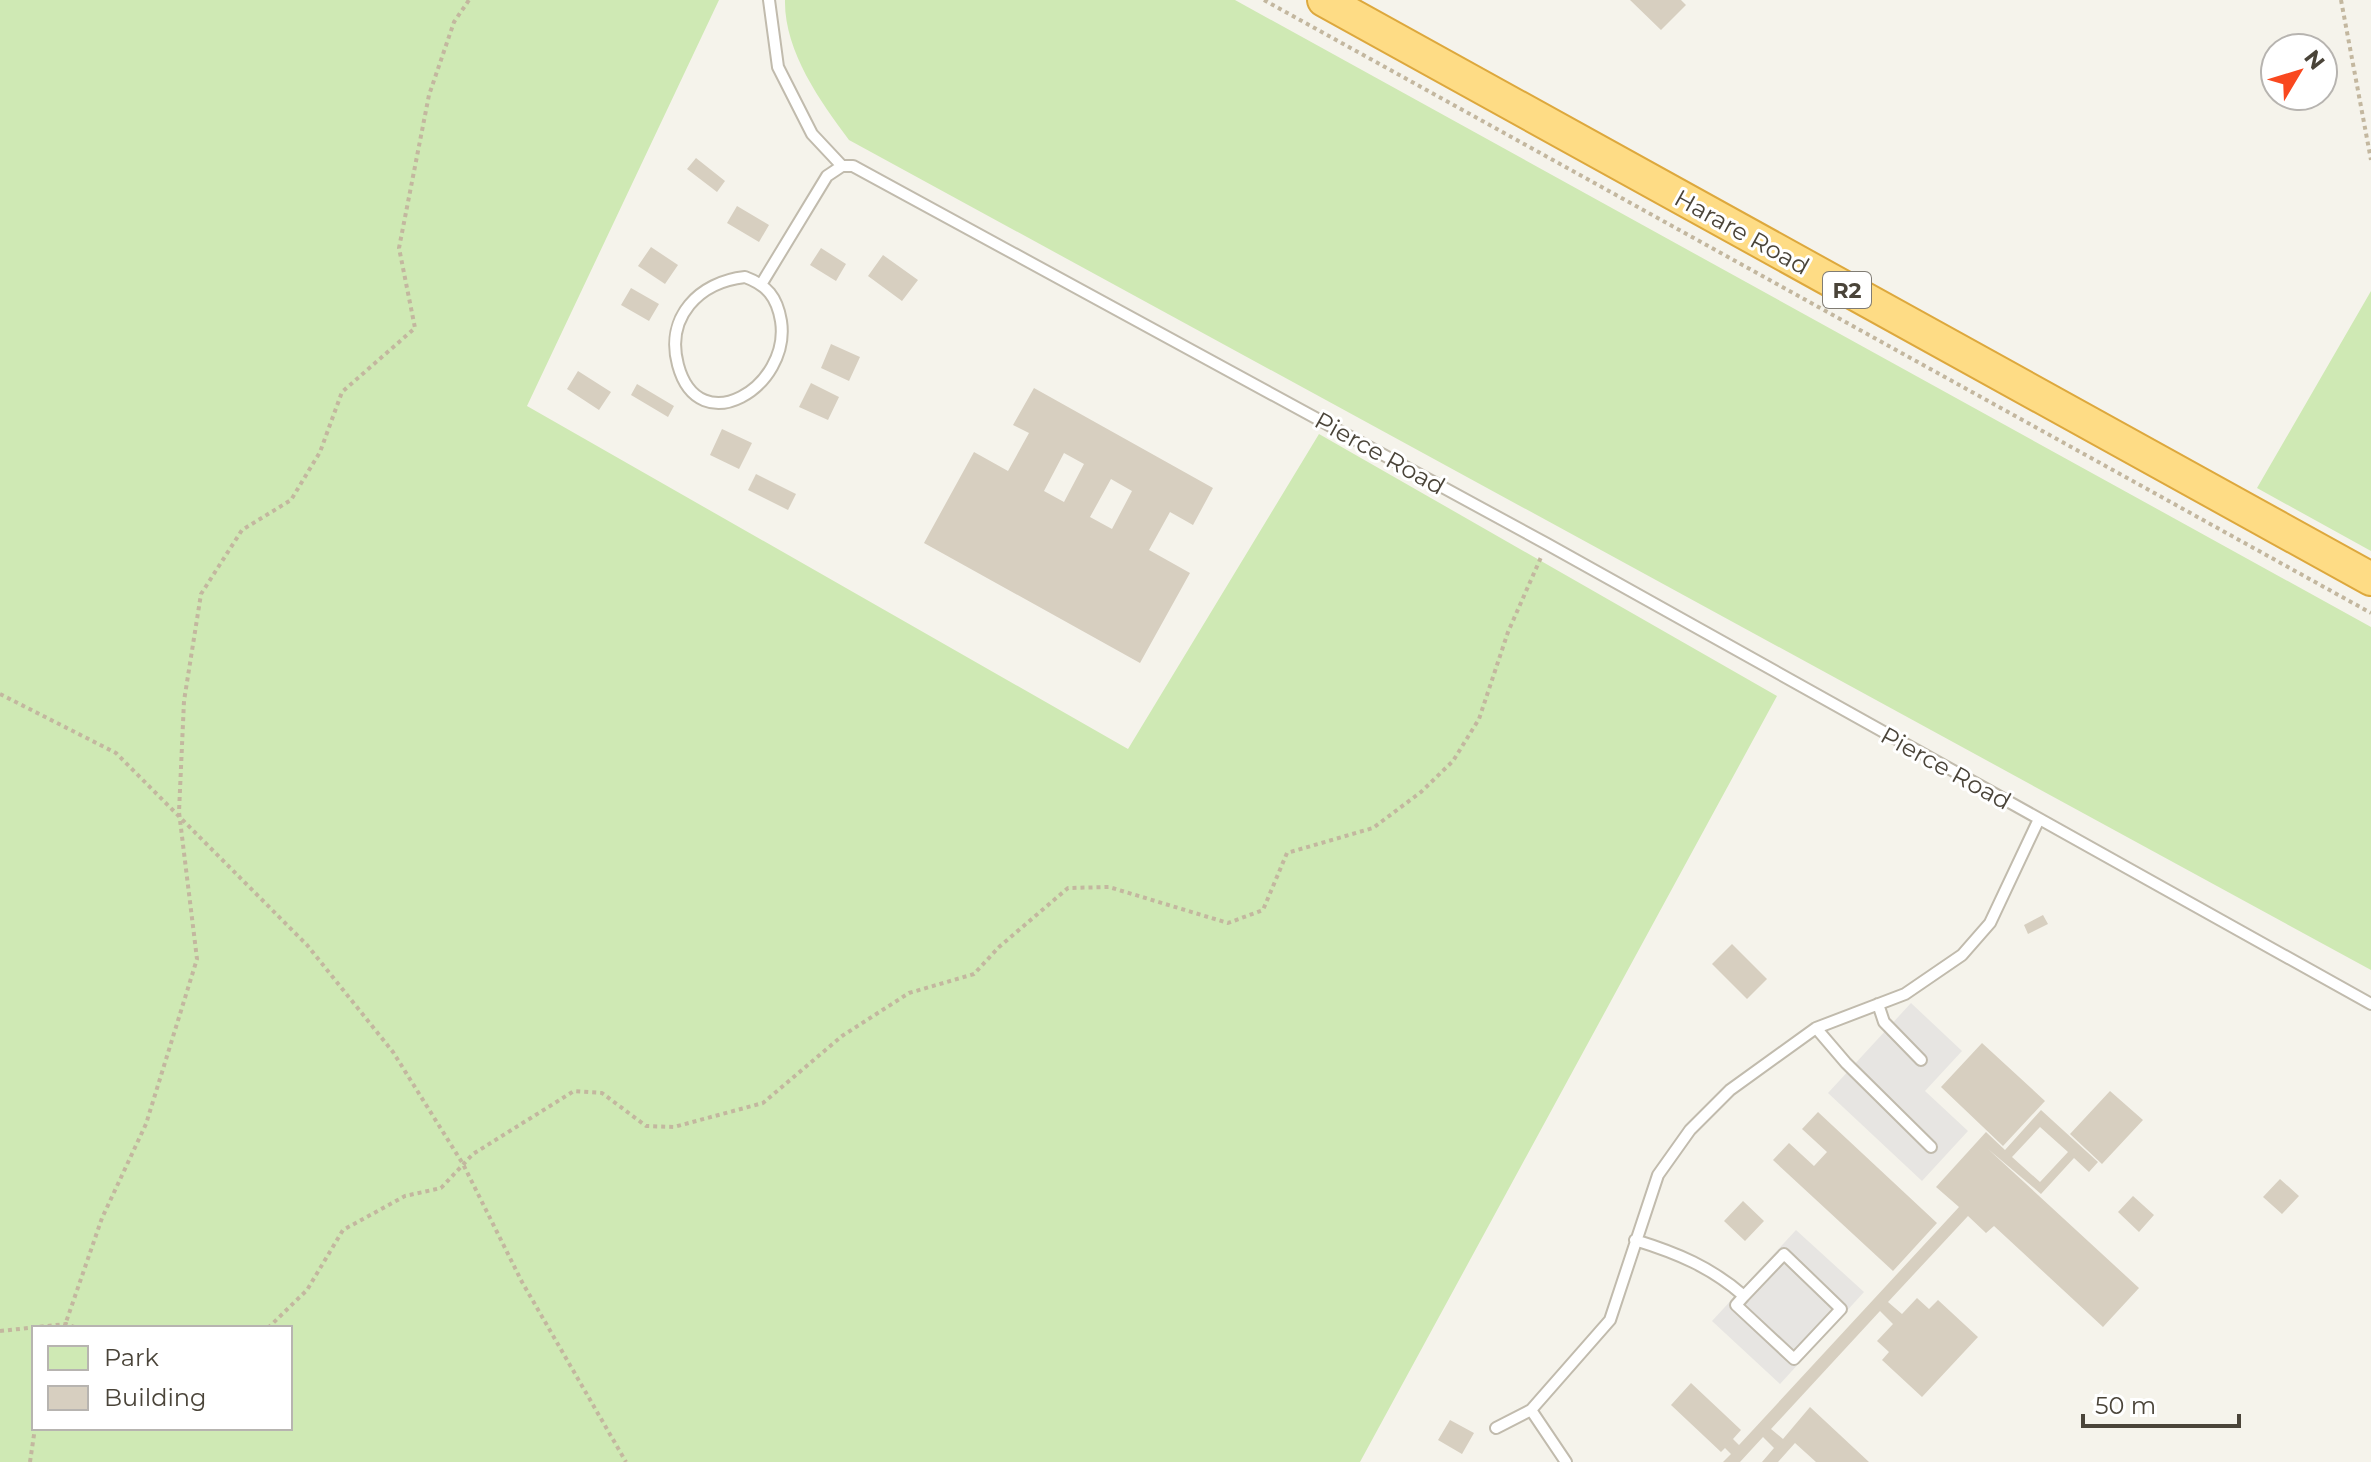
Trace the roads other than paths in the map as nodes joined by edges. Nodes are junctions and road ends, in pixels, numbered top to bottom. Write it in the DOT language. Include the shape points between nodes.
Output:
graph roads {
  1 [pos="769,0"];
  2 [pos="1324,0"];
  3 [pos="842,166"];
  4 [pos="762,283"];
  5 [pos="2371,579"];
  6 [pos="2039,819"];
  7 [pos="1878,1004"];
  8 [pos="2371,1004"];
  9 [pos="1816,1028"];
  10 [pos="1921,1060"];
  11 [pos="1931,1147"];
  12 [pos="1635,1240"];
  13 [pos="1744,1296"];
  14 [pos="1531,1410"];
  15 [pos="1496,1428"];
  16 [pos="1566,1462"];
  1 -- 3 [label="lane" via="778,67 812,134"];
  2 -- 5 [label="highway, Harare Road / R2"];
  3 -- 4 [label="lane" via="827,176"];
  3 -- 6 [label="lane, Pierce Road" via="853,166 1547,544"];
  4 -- 4 [label="lane" via="745,277 709,285 689,305 674,350 687,388 702,399 721,404 739,399 769,376 778,360 779,312"];
  6 -- 7 [label="lane, Pierce Road" via="1990,923 1962,955"];
  6 -- 8 [label="lane, Pierce Road"];
  7 -- 9 [label="lane, Pierce Road"];
  7 -- 10 [label="lane" via="1884,1022"];
  9 -- 11 [label="lane"];
  9 -- 12 [label="lane, Pierce Road" via="1730,1090 1690,1130 1658,1175"];
  12 -- 13 [label="lane" via="1719,1274"];
  12 -- 14 [label="lane, Pierce Road" via="1610,1320"];
  13 -- 13 [label="lane" via="1784,1254 1841,1309 1794,1359 1736,1305"];
  14 -- 15 [label="lane, Pierce Road"];
  14 -- 16 [label="lane"];
}
